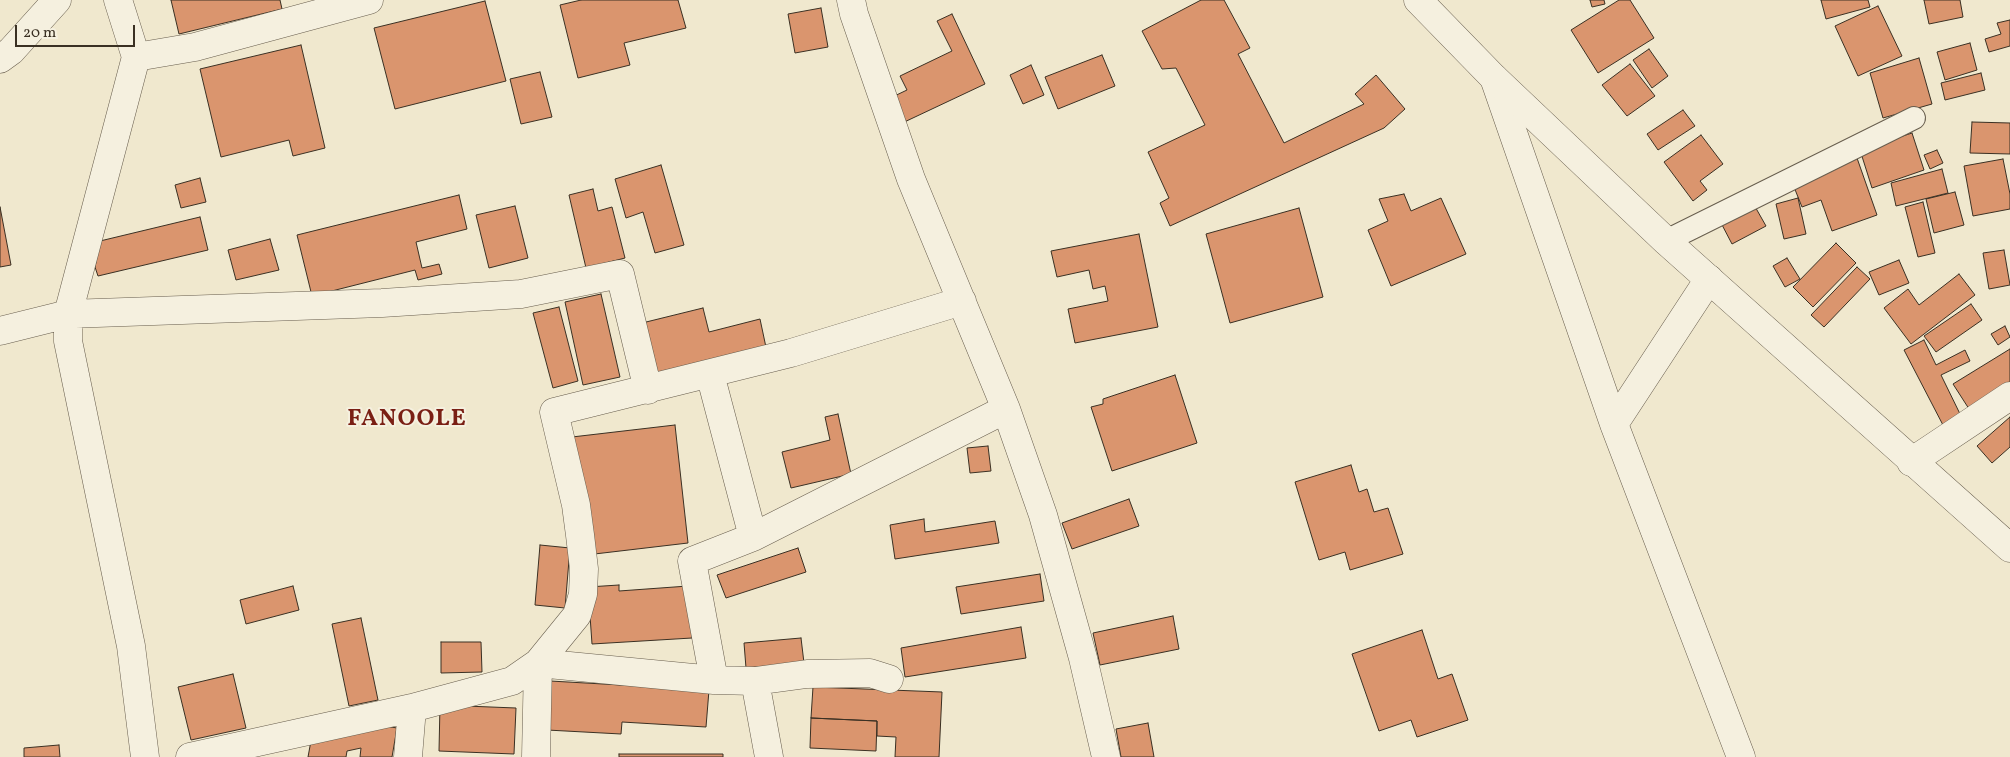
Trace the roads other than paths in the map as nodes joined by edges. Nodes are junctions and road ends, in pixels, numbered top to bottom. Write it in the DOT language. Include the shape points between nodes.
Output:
graph roads {
  1 [pos="57,0"];
  2 [pos="118,0"];
  3 [pos="369,0"];
  4 [pos="851,0"];
  5 [pos="1423,1"];
  6 [pos="330,5"];
  7 [pos="136,57"];
  8 [pos="0,58"];
  9 [pos="1494,78"];
  10 [pos="1914,118"];
  11 [pos="1666,241"];
  12 [pos="1709,279"];
  13 [pos="962,300"];
  14 [pos="68,314"];
  15 [pos="0,331"];
  16 [pos="710,374"];
  17 [pos="648,390"];
  18 [pos="2010,396"];
  19 [pos="1006,409"];
  20 [pos="1614,424"];
  21 [pos="1911,462"];
  22 [pos="752,537"];
  23 [pos="2010,548"];
  24 [pos="538,663"];
  25 [pos="890,679"];
  26 [pos="714,680"];
  27 [pos="755,681"];
  28 [pos="412,708"];
  29 [pos="145,757"];
  30 [pos="190,757"];
  31 [pos="408,757"];
  32 [pos="536,757"];
  33 [pos="769,757"];
  34 [pos="1106,757"];
  35 [pos="1741,757"];
  1 -- 8 [label="street" via="12,51"];
  2 -- 7 [label="street"];
  3 -- 6 [label="street"];
  4 -- 13 [label="street" via="911,179"];
  5 -- 9 [label="street"];
  6 -- 7 [label="street" via="195,47"];
  7 -- 14 [label="street"];
  9 -- 11 [label="street"];
  9 -- 20 [label="street"];
  10 -- 11 [label="lane"];
  11 -- 12 [label="street"];
  12 -- 20 [label="street"];
  12 -- 21 [label="street"];
  13 -- 16 [label="street" via="791,353"];
  13 -- 19 [label="street"];
  14 -- 15 [label="street"];
  14 -- 17 [label="street" via="382,303 521,294 620,274"];
  14 -- 29 [label="street" via="68,341 131,646"];
  16 -- 17 [label="street"];
  16 -- 22 [label="street"];
  17 -- 24 [label="street" via="554,412 576,505 584,570 583,594 577,615"];
  18 -- 21 [label="street"];
  19 -- 22 [label="street"];
  19 -- 34 [label="street" via="1043,515 1083,658"];
  20 -- 35 [label="street"];
  21 -- 23 [label="street"];
  22 -- 26 [label="street" via="692,561"];
  24 -- 26 [label="street"];
  24 -- 28 [label="street" via="512,681"];
  24 -- 32 [label="street"];
  25 -- 27 [label="street" via="870,673 807,674"];
  26 -- 27 [label="street"];
  27 -- 33 [label="street"];
  28 -- 30 [label="street"];
  28 -- 31 [label="street"];
}
